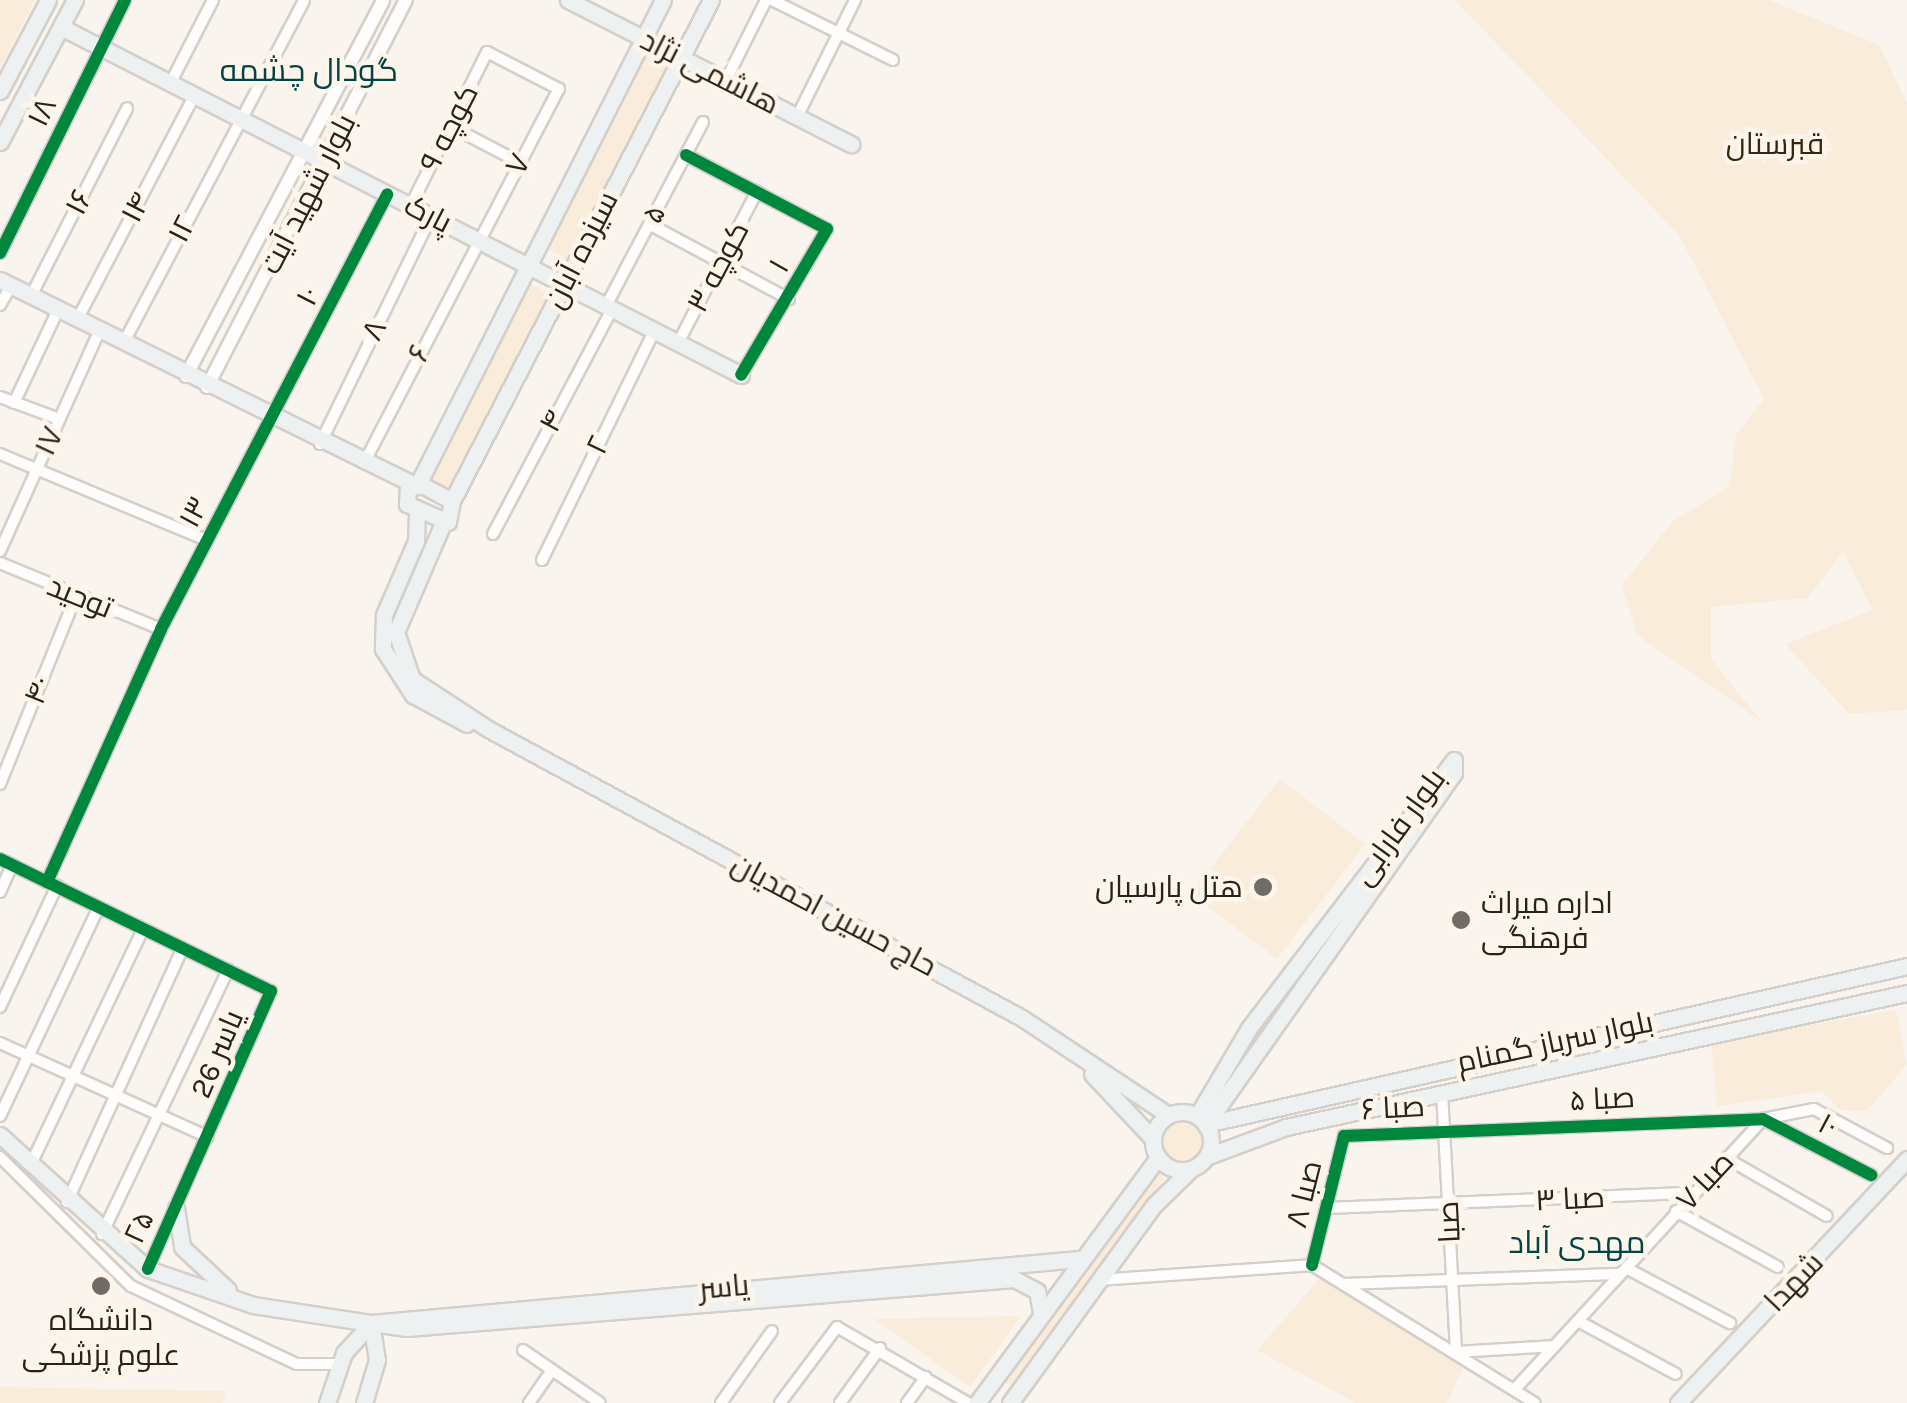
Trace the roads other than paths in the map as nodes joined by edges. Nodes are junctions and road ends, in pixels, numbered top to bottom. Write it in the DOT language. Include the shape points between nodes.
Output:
graph roads {
  1 [pos="48,0"];
  2 [pos="75,0"];
  3 [pos="126,0"];
  4 [pos="212,0"];
  5 [pos="304,0"];
  6 [pos="382,0"];
  7 [pos="406,0"];
  8 [pos="568,0"];
  9 [pos="664,0"];
  10 [pos="712,0"];
  11 [pos="769,0"];
  12 [pos="856,0"];
  13 [pos="61,27"];
  14 [pos="838,32"];
  15 [pos="643,38"];
  16 [pos="102,46"];
  17 [pos="681,57"];
  18 [pos="894,60"];
  19 [pos="726,80"];
  20 [pos="171,82"];
  21 [pos="559,89"];
  22 [pos="0,91"];
  23 [pos="195,94"];
  24 [pos="126,108"];
  25 [pos="240,116"];
  26 [pos="797,116"];
  27 [pos="703,122"];
  28 [pos="450,126"];
  29 [pos="0,142"];
  30 [pos="851,144"];
  31 [pos="304,150"];
  32 [pos="686,155"];
  33 [pos="326,161"];
  34 [pos="519,162"];
  35 [pos="758,191"];
  36 [pos="387,194"];
  37 [pos="411,205"];
  38 [pos="432,216"];
  39 [pos="648,224"];
  40 [pos="476,239"];
  41 [pos="0,252"];
  42 [pos="722,263"];
  43 [pos="526,264"];
  44 [pos="5,283"];
  45 [pos="564,284"];
  46 [pos="32,296"];
  47 [pos="789,299"];
  48 [pos="0,306"];
  49 [pos="609,308"];
  50 [pos="58,310"];
  51 [pos="77,320"];
  52 [pos="654,331"];
  53 [pos="99,332"];
  54 [pos="124,342"];
  55 [pos="678,343"];
  56 [pos="741,375"];
  57 [pos="186,376"];
  58 [pos="208,387"];
  59 [pos="0,397"];
  60 [pos="14,402"];
  61 [pos="59,419"];
  62 [pos="273,421"];
  63 [pos="320,445"];
  64 [pos="0,454"];
  65 [pos="362,467"];
  66 [pos="36,468"];
  67 [pos="411,489"];
  68 [pos="452,501"];
  69 [pos="417,512"];
  70 [pos="443,523"];
  71 [pos="492,534"];
  72 [pos="207,540"];
  73 [pos="0,551"];
  74 [pos="542,560"];
  75 [pos="0,563"];
  76 [pos="76,596"];
  77 [pos="161,628"];
  78 [pos="490,730"];
  79 [pos="0,784"];
  80 [pos="1396,841"];
  81 [pos="0,859"];
  82 [pos="12,865"];
  83 [pos="52,884"];
  84 [pos="0,892"];
  85 [pos="99,907"];
  86 [pos="143,929"];
  87 [pos="183,948"];
  88 [pos="1907,966"];
  89 [pos="228,970"];
  90 [pos="1907,993"];
  91 [pos="0,1007"];
  92 [pos="1250,1028"];
  93 [pos="1266,1039"];
  94 [pos="0,1043"];
  95 [pos="1068,1050"];
  96 [pos="28,1056"];
  97 [pos="73,1076"];
  98 [pos="1442,1092"];
  99 [pos="113,1094"];
  100 [pos="160,1115"];
  101 [pos="1168,1115"];
  102 [pos="0,1116"];
  103 [pos="1763,1119"];
  104 [pos="1204,1123"];
  105 [pos="1444,1131"];
  106 [pos="0,1134"];
  107 [pos="1344,1136"];
  108 [pos="208,1137"];
  109 [pos="1152,1138"];
  110 [pos="1887,1148"];
  111 [pos="0,1156"];
  112 [pos="1208,1156"];
  113 [pos="1726,1158"];
  114 [pos="1158,1159"];
  115 [pos="1907,1159"];
  116 [pos="31,1164"];
  117 [pos="1190,1170"];
  118 [pos="1870,1176"];
  119 [pos="1692,1194"];
  120 [pos="67,1202"];
  121 [pos="1448,1205"];
  122 [pos="176,1208"];
  123 [pos="1327,1208"];
  124 [pos="1676,1211"];
  125 [pos="1827,1216"];
  126 [pos="101,1235"];
  127 [pos="1080,1259"];
  128 [pos="1312,1265"];
  129 [pos="1778,1267"];
  130 [pos="148,1268"];
  131 [pos="1624,1271"];
  132 [pos="1098,1280"];
  133 [pos="1452,1280"];
  134 [pos="1343,1284"];
  135 [pos="751,1293"];
  136 [pos="253,1305"];
  137 [pos="1041,1312"];
  138 [pos="371,1322"];
  139 [pos="1578,1322"];
  140 [pos="1730,1323"];
  141 [pos="772,1331"];
  142 [pos="1556,1346"];
  143 [pos="880,1348"];
  144 [pos="523,1350"];
  145 [pos="1456,1352"];
  146 [pos="340,1364"];
  147 [pos="552,1370"];
  148 [pos="1676,1374"];
  149 [pos="926,1377"];
  150 [pos="372,1378"];
  151 [pos="1515,1389"];
  152 [pos="327,1403"];
  153 [pos="364,1403"];
  154 [pos="529,1403"];
  155 [pos="599,1403"];
  156 [pos="720,1403"];
  157 [pos="780,1403"];
  158 [pos="840,1403"];
  159 [pos="907,1403"];
  160 [pos="968,1403"];
  161 [pos="977,1403"];
  162 [pos="1010,1403"];
  163 [pos="1535,1403"];
  164 [pos="1678,1403"];
  1 -- 22 [label="main road"];
  2 -- 13 [label="main road"];
  3 -- 16 [label="street, ۱۸"];
  4 -- 20 [label="street"];
  5 -- 25 [label="street, ۱۲"];
  6 -- 31 [label="street, بلوار شهید آیت"];
  7 -- 33 [label="street, بلوار شهید آیت"];
  8 -- 15 [label="main road, هاشمی نژاد"];
  9 -- 15 [label="main road, سیزده آبان"];
  10 -- 17 [label="main road, سیزده آبان"];
  11 -- 14 [label="street"];
  11 -- 19 [label="street"];
  12 -- 14 [label="street"];
  13 -- 16 [label="main road, پارک"];
  13 -- 29 [label="main road"];
  14 -- 18 [label="street"];
  14 -- 26 [label="street"];
  15 -- 17 [label="main road, هاشمی نژاد"];
  15 -- 43 [label="main road, سیزده آبان"];
  16 -- 20 [label="main road, پارک"];
  16 -- 41 [label="street, ۱۸"];
  17 -- 19 [label="main road, هاشمی نژاد"];
  17 -- 45 [label="main road, سیزده آبان"];
  19 -- 26 [label="main road, هاشمی نژاد"];
  20 -- 23 [label="main road, پارک"];
  21 -- 28 [label="street, کوچه ۹" via="487,52"];
  21 -- 34 [label="street, ۷"];
  23 -- 25 [label="main road, پارک"];
  23 -- 51 [label="street, ۱۴"];
  24 -- 46 [label="street, ۱۶"];
  25 -- 31 [label="main road, پارک"];
  25 -- 54 [label="street, ۱۲"];
  26 -- 30 [label="main road, هاشمی نژاد"];
  27 -- 32 [label="street, ۵"];
  28 -- 34 [label="street"];
  28 -- 37 [label="street, کوچه ۹"];
  31 -- 33 [label="main road, پارک"];
  31 -- 57 [label="street, بلوار شهید آیت"];
  32 -- 35 [label="street"];
  32 -- 39 [label="street, ۵"];
  33 -- 36 [label="main road, پارک"];
  33 -- 58 [label="street, بلوار شهید آیت"];
  34 -- 40 [label="street, ۷"];
  35 -- 42 [label="street, کوچه ۳"];
  35 -- 47 [label="street, ۱" via="827,229"];
  36 -- 37 [label="main road, پارک"];
  36 -- 62 [label="street, ۱۰"];
  37 -- 38 [label="main road, پارک"];
  38 -- 40 [label="main road, پارک"];
  38 -- 63 [label="street, ۸"];
  39 -- 42 [label="street"];
  39 -- 49 [label="street, ۵"];
  40 -- 43 [label="main road, پارک"];
  40 -- 65 [label="street, ۶"];
  42 -- 47 [label="street"];
  42 -- 55 [label="street, کوچه ۳"];
  43 -- 45 [label="main road, پارک"];
  43 -- 67 [label="main road, سیزده آبان"];
  44 -- 46 [label="main road"];
  44 -- 48 [label="street"];
  45 -- 49 [label="main road, پارک"];
  45 -- 68 [label="main road, سیزده آبان"];
  46 -- 50 [label="main road"];
  47 -- 56 [label="street, ۱"];
  49 -- 52 [label="main road, پارک"];
  49 -- 71 [label="street, ۴"];
  50 -- 51 [label="main road"];
  50 -- 60 [label="street"];
  51 -- 53 [label="main road"];
  52 -- 55 [label="main road, پارک"];
  52 -- 74 [label="street, ۲"];
  53 -- 54 [label="main road"];
  53 -- 61 [label="street, ۱۷"];
  54 -- 57 [label="main road"];
  55 -- 56 [label="main road, پارک"];
  57 -- 58 [label="main road"];
  58 -- 62 [label="main road"];
  59 -- 60 [label="street"];
  60 -- 61 [label="street"];
  61 -- 66 [label="street, ۱۷"];
  62 -- 63 [label="main road"];
  62 -- 72 [label="street, ۱۳"];
  63 -- 65 [label="main road"];
  64 -- 66 [label="street"];
  65 -- 67 [label="main road"];
  66 -- 72 [label="street"];
  66 -- 73 [label="street, ۱۷"];
  67 -- 68 [label="main road"];
  67 -- 69 [label="main road"];
  68 -- 70 [label="main road, سیزده آبان" via="454,514"];
  69 -- 70 [label="main road"];
  69 -- 78 [label="main road, حاج حسین احمدیان" via="416,541 384,615 388,664 432,709"];
  70 -- 78 [label="main road, حاج حسین احمدیان" via="400,611 398,652 412,679"];
  72 -- 77 [label="street, ۱۳"];
  75 -- 76 [label="street, توحید"];
  76 -- 77 [label="street, توحید"];
  76 -- 79 [label="street, ۴۰"];
  77 -- 83 [label="street, ۱۳"];
  78 -- 95 [label="main road, حاج حسین احمدیان" via="902,949"];
  80 -- 80 [label="main road, بلوار فارابی" via="1454,774 1454,760"];
  80 -- 92 [label="main road, بلوار فارابی"];
  80 -- 93 [label="main road, بلوار فارابی"];
  81 -- 82 [label="street"];
  82 -- 83 [label="street"];
  82 -- 84 [label="street"];
  83 -- 85 [label="street"];
  83 -- 91 [label="street, ۱۳"];
  85 -- 86 [label="street"];
  85 -- 96 [label="street"];
  86 -- 87 [label="street"];
  86 -- 97 [label="street"];
  87 -- 89 [label="street"];
  87 -- 99 [label="street"];
  88 -- 104 [label="main road, بلوار سرباز گمنام"];
  89 -- 100 [label="street"];
  89 -- 108 [label="street, یاسر 26" via="272,991"];
  90 -- 98 [label="main road, بلوار سرباز گمنام"];
  92 -- 93 [label="main road"];
  92 -- 104 [label="main road, بلوار فارابی"];
  93 -- 104 [label="main road, بلوار فارابی"];
  94 -- 96 [label="street"];
  95 -- 101 [label="main road, حاج حسین احمدیان"];
  95 -- 109 [label="main road"];
  96 -- 97 [label="street"];
  96 -- 102 [label="street"];
  97 -- 99 [label="street"];
  97 -- 116 [label="street"];
  98 -- 105 [label="street, صبا"];
  98 -- 112 [label="main road, بلوار سرباز گمنام" via="1286,1127"];
  99 -- 100 [label="street"];
  99 -- 120 [label="street"];
  100 -- 108 [label="street"];
  100 -- 126 [label="street"];
  101 -- 104 [label="main road"];
  101 -- 109 [label="main road"];
  103 -- 105 [label="street, صبا ۵"];
  103 -- 110 [label="street" via="1814,1108"];
  103 -- 113 [label="street, صبا ۷"];
  103 -- 118 [label="street, ۱۰"];
  104 -- 112 [label="main road"];
  105 -- 107 [label="street, صبا ۶"];
  105 -- 121 [label="street, صبا"];
  106 -- 116 [label="main road, یاسر"];
  107 -- 123 [label="street, صبا ۸"];
  108 -- 122 [label="street, یاسر 26"];
  109 -- 114 [label="main road"];
  111 -- 146 [label="street" via="131,1286 297,1364"];
  112 -- 117 [label="main road"];
  113 -- 119 [label="street, صبا ۷"];
  113 -- 125 [label="street"];
  114 -- 117 [label="main road"];
  114 -- 127 [label="main road"];
  115 -- 164 [label="main road, شهدا"];
  116 -- 120 [label="main road, یاسر"];
  117 -- 132 [label="main road"];
  119 -- 121 [label="street, صبا ۳"];
  119 -- 124 [label="street, صبا ۷"];
  120 -- 126 [label="main road, یاسر"];
  121 -- 123 [label="street, صبا ۳"];
  121 -- 133 [label="street, صبا"];
  122 -- 130 [label="street, ۲۵"];
  122 -- 136 [label="main road" via="196,1270"];
  123 -- 128 [label="street, صبا ۸"];
  124 -- 129 [label="street"];
  124 -- 131 [label="street, صبا ۷"];
  126 -- 130 [label="main road, یاسر"];
  127 -- 135 [label="main road, یاسر"];
  127 -- 137 [label="main road"];
  128 -- 132 [label="street"];
  128 -- 134 [label="street"];
  130 -- 136 [label="main road, یاسر"];
  131 -- 133 [label="street"];
  131 -- 139 [label="street, صبا ۷"];
  131 -- 140 [label="street"];
  132 -- 162 [label="main road"];
  133 -- 134 [label="street"];
  133 -- 145 [label="street, صبا"];
  134 -- 145 [label="street"];
  135 -- 137 [label="main road, یاسر" via="1014,1279 1037,1290"];
  135 -- 138 [label="main road, یاسر"];
  136 -- 138 [label="main road, یاسر"];
  137 -- 161 [label="main road"];
  138 -- 146 [label="main road"];
  138 -- 150 [label="main road"];
  139 -- 142 [label="street, صبا ۷"];
  139 -- 148 [label="street"];
  141 -- 156 [label="street"];
  142 -- 145 [label="street"];
  142 -- 151 [label="street, صبا ۷"];
  143 -- 149 [label="street"];
  143 -- 157 [label="street" via="837,1327"];
  143 -- 158 [label="street"];
  144 -- 147 [label="street"];
  145 -- 151 [label="street"];
  146 -- 150 [label="main road" via="357,1360"];
  146 -- 152 [label="main road"];
  147 -- 154 [label="street"];
  147 -- 155 [label="street"];
  149 -- 159 [label="street"];
  149 -- 160 [label="street"];
  150 -- 153 [label="main road"];
  151 -- 163 [label="street"];
}
